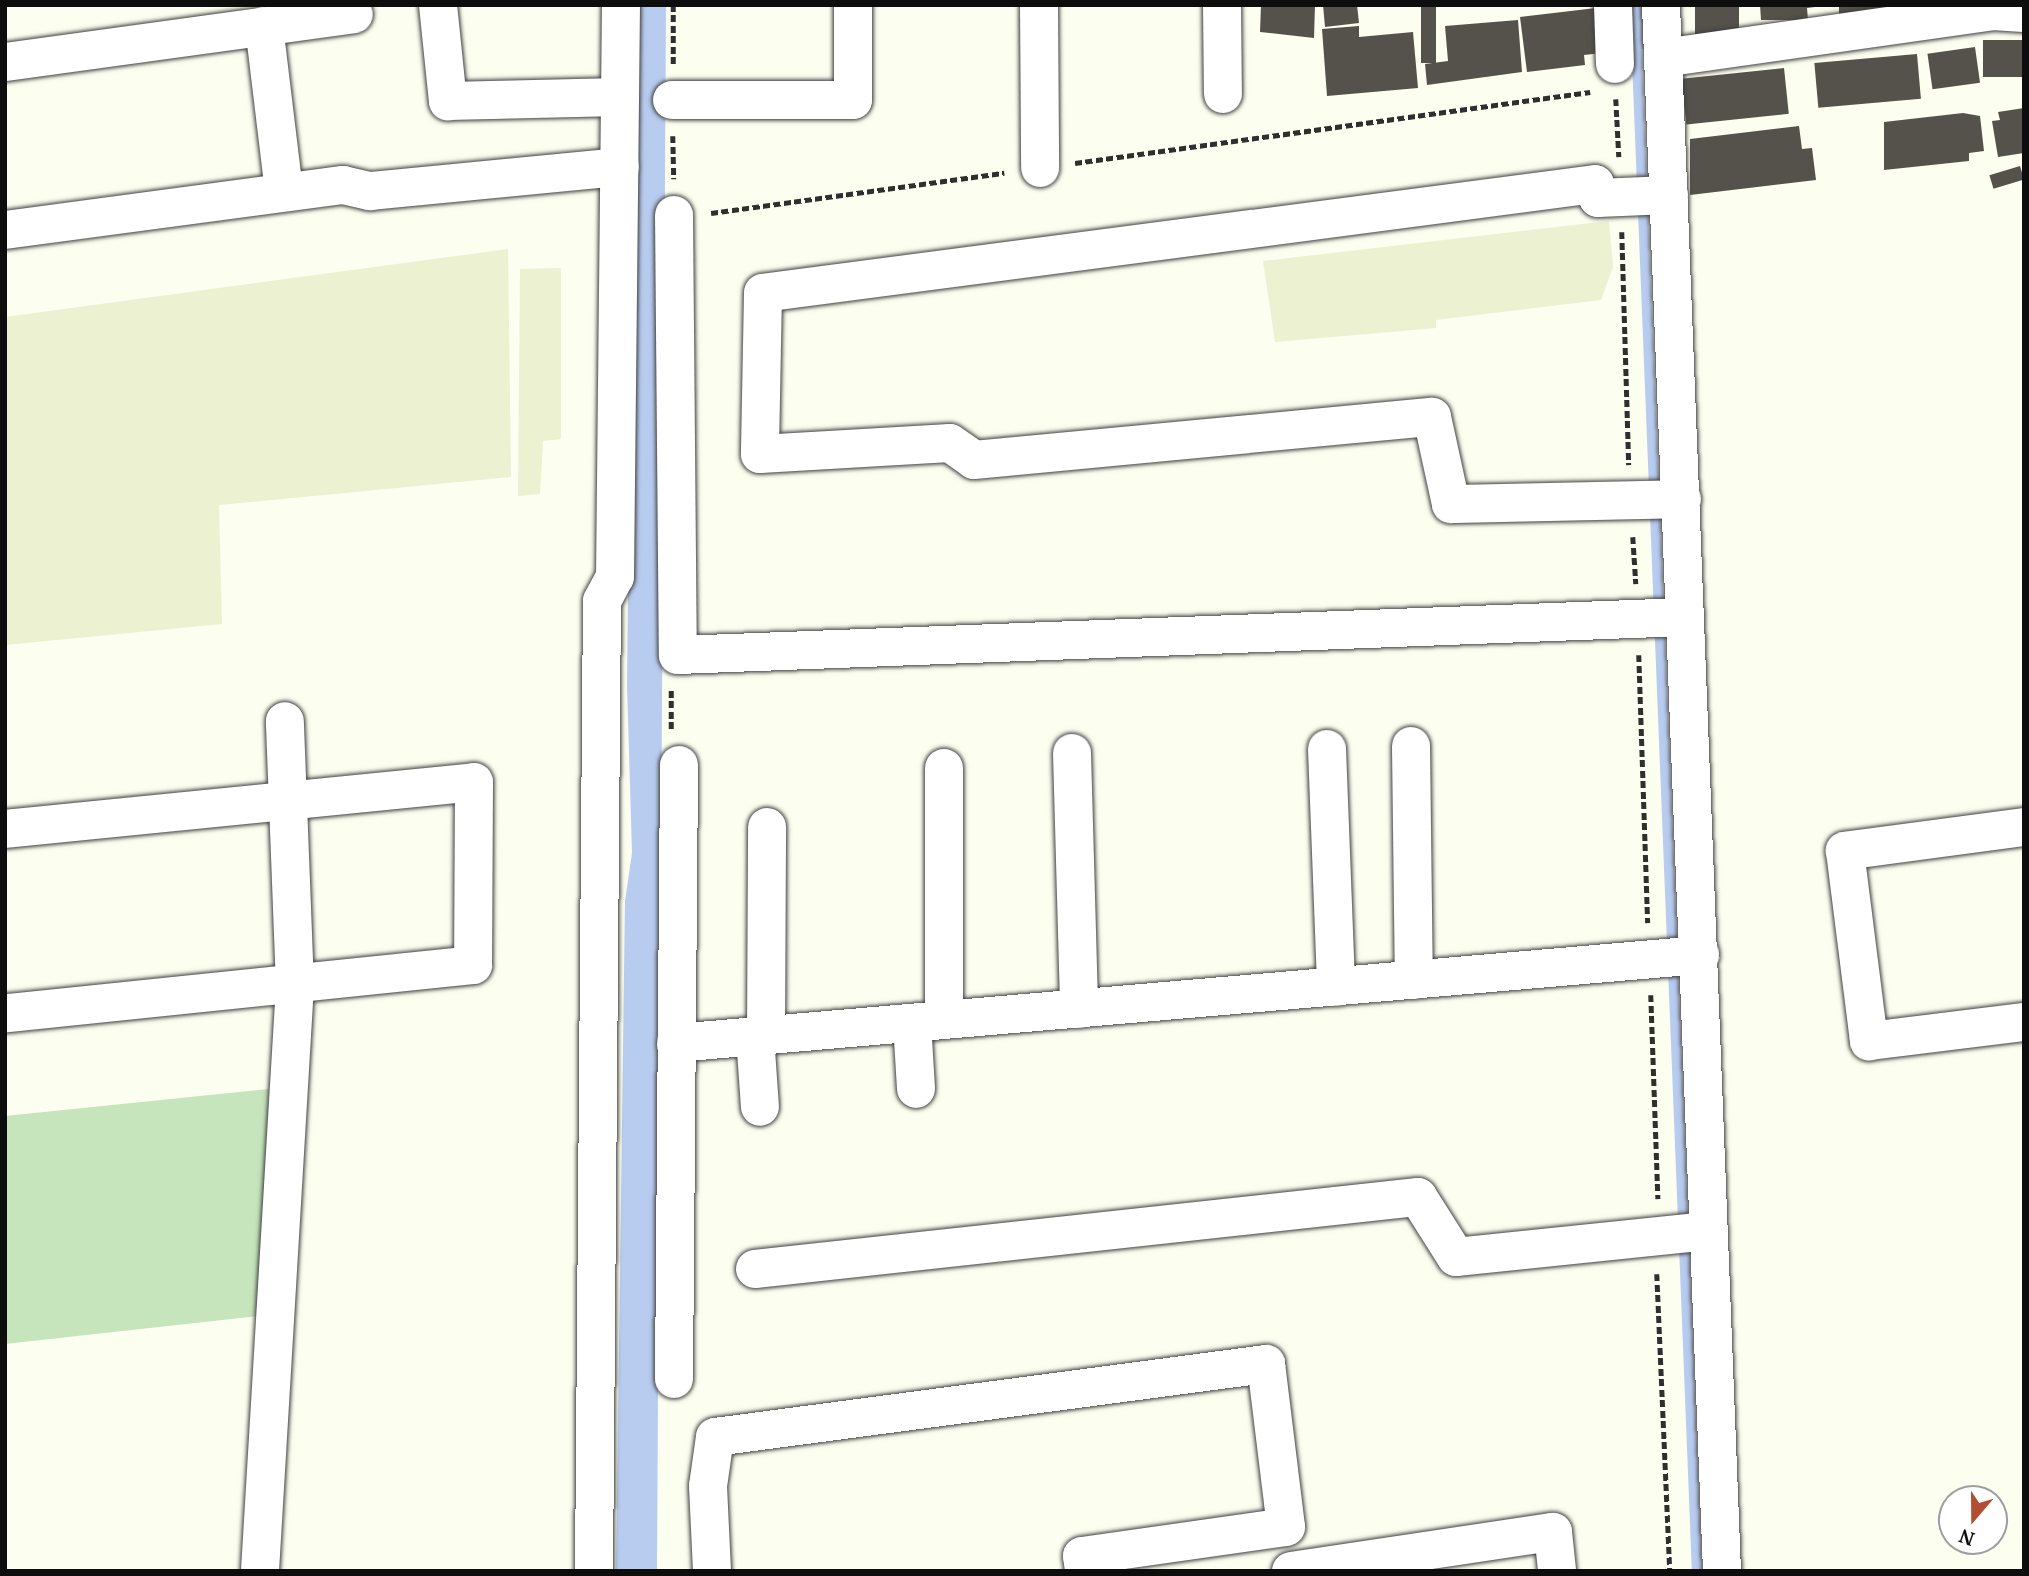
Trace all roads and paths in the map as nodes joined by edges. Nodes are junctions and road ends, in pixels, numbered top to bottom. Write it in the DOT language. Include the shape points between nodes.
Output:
graph roads {
  1 [pos="438,5"];
  2 [pos="621,5"];
  3 [pos="853,5"];
  4 [pos="1040,5"];
  5 [pos="1223,5"];
  6 [pos="1613,5"];
  7 [pos="1661,5"];
  8 [pos="2003,10"];
  9 [pos="354,14"];
  10 [pos="264,26"];
  11 [pos="1663,58"];
  12 [pos="5,62"];
  13 [pos="1615,76"];
  14 [pos="1223,94"];
  15 [pos="620,97"];
  16 [pos="672,100"];
  17 [pos="620,167"];
  18 [pos="1040,168"];
  19 [pos="284,192"];
  20 [pos="1643,196"];
  21 [pos="674,215"];
  22 [pos="5,230"];
  23 [pos="1654,500"];
  24 [pos="1660,619"];
  25 [pos="678,655"];
  26 [pos="285,720"];
  27 [pos="1411,746"];
  28 [pos="1327,749"];
  29 [pos="1072,753"];
  30 [pos="678,765"];
  31 [pos="944,768"];
  32 [pos="289,797"];
  33 [pos="767,827"];
  34 [pos="2024,827"];
  35 [pos="5,829"];
  36 [pos="1674,957"];
  37 [pos="1414,980"];
  38 [pos="295,986"];
  39 [pos="1336,987"];
  40 [pos="1079,1009"];
  41 [pos="5,1013"];
  42 [pos="928,1021"];
  43 [pos="2024,1022"];
  44 [pos="760,1036"];
  45 [pos="676,1043"];
  46 [pos="916,1089"];
  47 [pos="760,1107"];
  48 [pos="1683,1234"];
  49 [pos="755,1269"];
  50 [pos="674,1379"];
  51 [pos="260,1571"];
  52 [pos="594,1571"];
  53 [pos="712,1571"];
  54 [pos="1084,1571"];
  55 [pos="1291,1571"];
  56 [pos="1558,1571"];
  57 [pos="1670,1571"];
  58 [pos="1722,1571"];
  1 -- 15 [label="street" via="448,101"];
  2 -- 15 [label="street"];
  3 -- 16 [label="street" via="853,100"];
  4 -- 18 [label="street"];
  5 -- 14 [label="street"];
  6 -- 13 [label="street"];
  7 -- 11 [label="street"];
  8 -- 11 [label="street"];
  9 -- 10 [label="street"];
  10 -- 12 [label="street"];
  10 -- 19 [label="street"];
  11 -- 20 [label="street"];
  13 -- 20 [label="path"];
  15 -- 17 [label="street"];
  17 -- 19 [label="street"];
  17 -- 52 [label="street" via="615,577 602,601"];
  19 -- 22 [label="street"];
  20 -- 23 [label="street"];
  20 -- 23 [label="path"];
  20 -- 23 [label="street" via="1598,198 1595,184 762,293 760,454 950,443 974,460 1432,417 1451,504"];
  21 -- 25 [label="street"];
  23 -- 24 [label="street"];
  23 -- 24 [label="path"];
  24 -- 25 [label="street"];
  24 -- 36 [label="street"];
  24 -- 36 [label="path"];
  25 -- 30 [label="path" via="671,672 671,757"];
  26 -- 32 [label="street"];
  27 -- 37 [label="street"];
  28 -- 39 [label="street"];
  29 -- 40 [label="street"];
  30 -- 45 [label="street"];
  31 -- 42 [label="street"];
  32 -- 35 [label="street"];
  32 -- 38 [label="street"];
  32 -- 38 [label="street" via="474,782 474,965"];
  33 -- 44 [label="street"];
  34 -- 43 [label="street" via="1845,851 1869,1041"];
  36 -- 37 [label="street"];
  36 -- 48 [label="street"];
  36 -- 48 [label="path"];
  37 -- 39 [label="street"];
  38 -- 41 [label="street"];
  38 -- 51 [label="street"];
  39 -- 40 [label="street"];
  40 -- 42 [label="street"];
  42 -- 44 [label="street"];
  42 -- 46 [label="street"];
  44 -- 45 [label="street"];
  44 -- 47 [label="street"];
  45 -- 50 [label="street"];
  48 -- 49 [label="street" via="1456,1257 1418,1197"];
  48 -- 57 [label="path"];
  48 -- 58 [label="street"];
  53 -- 54 [label="street" via="708,1486 715,1437 1265,1364 1286,1527 1082,1556"];
  55 -- 56 [label="street" via="1553,1532"];
}
